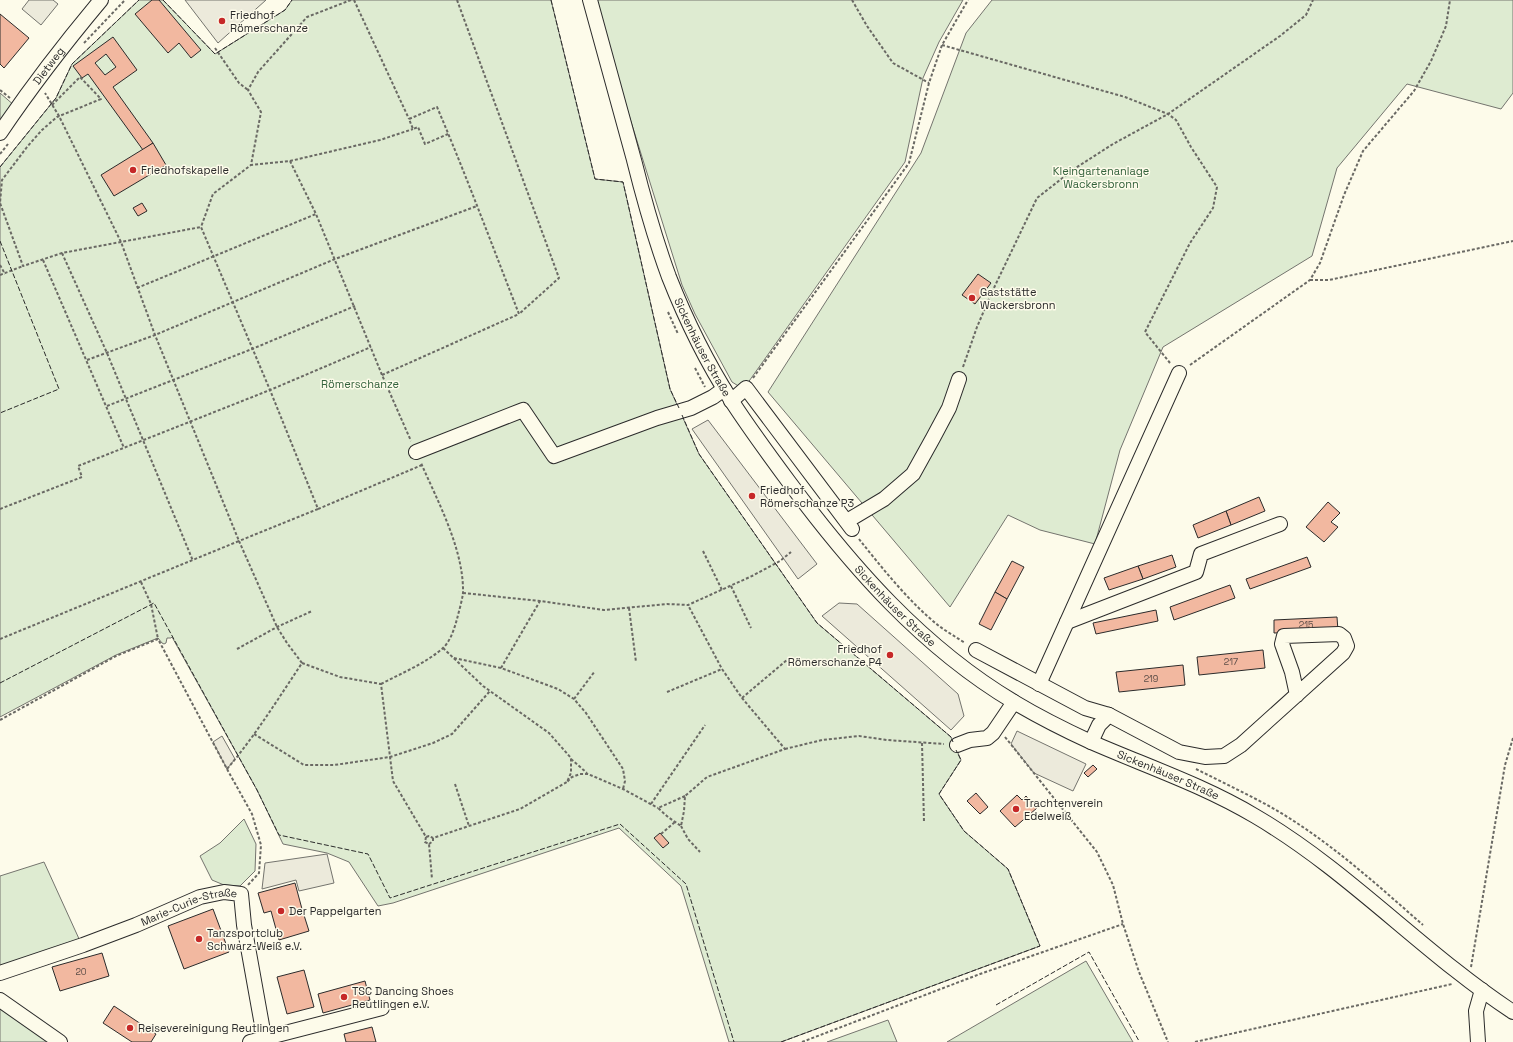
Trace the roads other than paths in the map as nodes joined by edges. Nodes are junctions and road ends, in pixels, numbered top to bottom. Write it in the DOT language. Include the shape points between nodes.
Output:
graph roads {
  1 [pos="101,0"];
  2 [pos="590,0"];
  3 [pos="4,138"];
  4 [pos="1178,373"];
  5 [pos="959,379"];
  6 [pos="728,395"];
  7 [pos="416,452"];
  8 [pos="1280,524"];
  9 [pos="1067,622"];
  10 [pos="976,650"];
  11 [pos="1039,684"];
  12 [pos="1297,695"];
  13 [pos="1014,702"];
  14 [pos="1109,715"];
  15 [pos="1091,742"];
  16 [pos="957,745"];
  17 [pos="0,973"];
  18 [pos="1482,990"];
  19 [pos="0,1000"];
  20 [pos="382,1008"];
  21 [pos="1513,1012"];
  22 [pos="264,1040"];
  23 [pos="60,1042"];
  24 [pos="250,1042"];
  25 [pos="1478,1042"];
  1 -- 3 [label="street, Dietweg" via="19,105"];
  2 -- 6 [label="street, Sickenhäuser Straße" via="662,257 686,319"];
  4 -- 9 [label="street"];
  5 -- 6 [label="street" via="949,408 912,474 849,525 746,388"];
  6 -- 7 [label="street" via="713,397 691,408 554,456 524,410"];
  6 -- 13 [label="street, Sickenhäuser Straße" via="809,508 881,594 954,661"];
  8 -- 9 [label="street" via="1201,554 1196,572"];
  9 -- 11 [label="street"];
  10 -- 11 [label="street"];
  11 -- 14 [label="street" via="1085,708"];
  12 -- 12 [label="street" via="1344,653 1347,646 1339,634 1284,636 1282,644"];
  12 -- 14 [label="street" via="1242,745 1224,756 1205,757 1179,752"];
  13 -- 15 [label="street, Sickenhäuser Straße"];
  13 -- 16 [label="street" via="998,728 987,738"];
  14 -- 15 [label="street" via="1099,725"];
  15 -- 18 [label="street, Sickenhäuser Straße" via="1228,800 1296,841 1470,974"];
  17 -- 22 [label="street, Marie-Curie-Straße" via="136,925 200,897 224,892 241,894"];
  18 -- 21 [label="street, Sickenhäuser Straße"];
  18 -- 25 [label="street" via="1476,1011"];
  19 -- 23 [label="street"];
  20 -- 22 [label="street"];
  22 -- 24 [label="street"];
}
